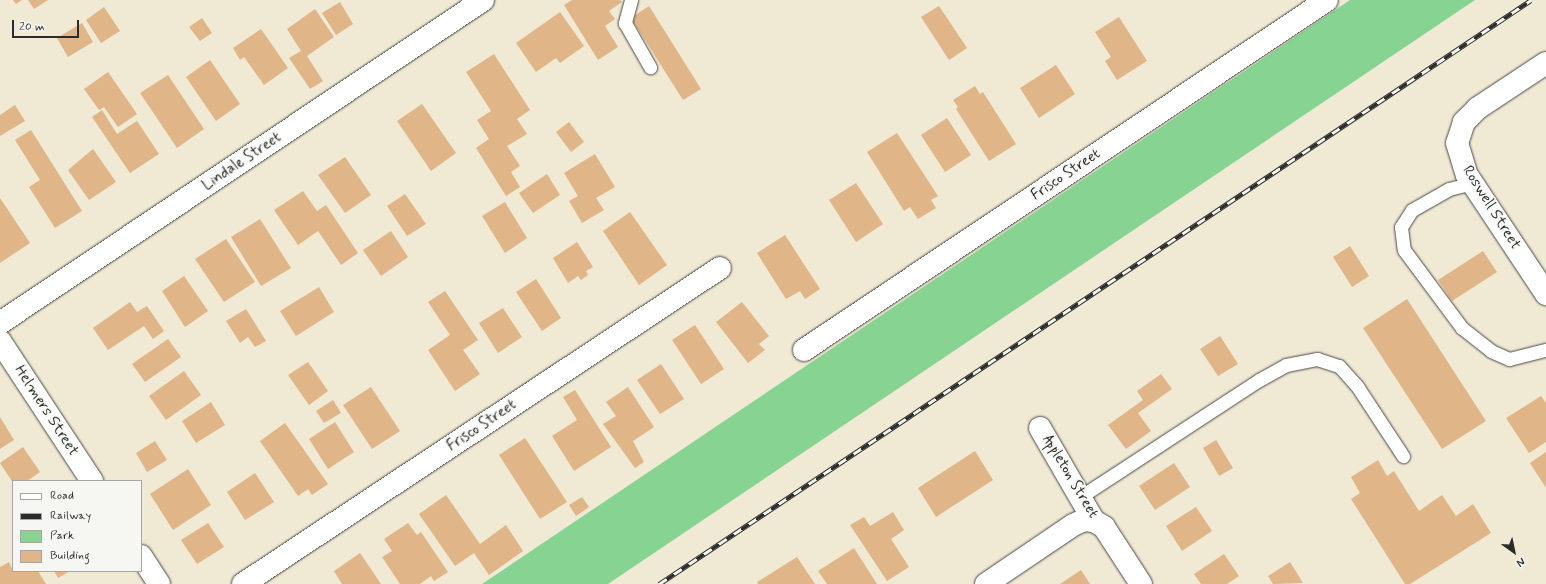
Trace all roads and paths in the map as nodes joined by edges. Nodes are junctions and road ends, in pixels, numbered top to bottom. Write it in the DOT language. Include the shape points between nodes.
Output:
graph roads {
  1 [pos="483,0"];
  2 [pos="631,0"];
  3 [pos="1327,0"];
  4 [pos="1546,62"];
  5 [pos="650,67"];
  6 [pos="1473,183"];
  7 [pos="720,268"];
  8 [pos="1546,294"];
  9 [pos="0,324"];
  10 [pos="0,341"];
  11 [pos="804,350"];
  12 [pos="1546,350"];
  13 [pos="1040,428"];
  14 [pos="1403,456"];
  15 [pos="91,480"];
  16 [pos="1080,497"];
  17 [pos="1094,521"];
  18 [pos="142,558"];
  19 [pos="159,584"];
  20 [pos="243,584"];
  21 [pos="986,584"];
  22 [pos="1141,584"];
  1 -- 9 [label="street, Lindale Street"];
  2 -- 5 [label="lane" via="625,23"];
  3 -- 11 [label="street, Frisco Street"];
  4 -- 6 [label="street, Roswell Street" via="1478,108 1464,122 1457,142 1460,158"];
  6 -- 8 [label="street, Roswell Street"];
  6 -- 12 [label="lane" via="1449,189 1412,210 1401,227 1404,250 1462,328 1491,351 1509,359"];
  7 -- 20 [label="street, Frisco Street"];
  10 -- 15 [label="street, Helmers Street"];
  13 -- 16 [label="street, Appleton Street"];
  14 -- 16 [label="lane" via="1357,386 1339,366 1317,359 1286,365 1259,380"];
  16 -- 17 [label="street, Appleton Street"];
  17 -- 21 [label="street" via="1084,520 1073,525"];
  17 -- 22 [label="street, Appleton Street" via="1104,527"];
  18 -- 19 [label="street"];
}
